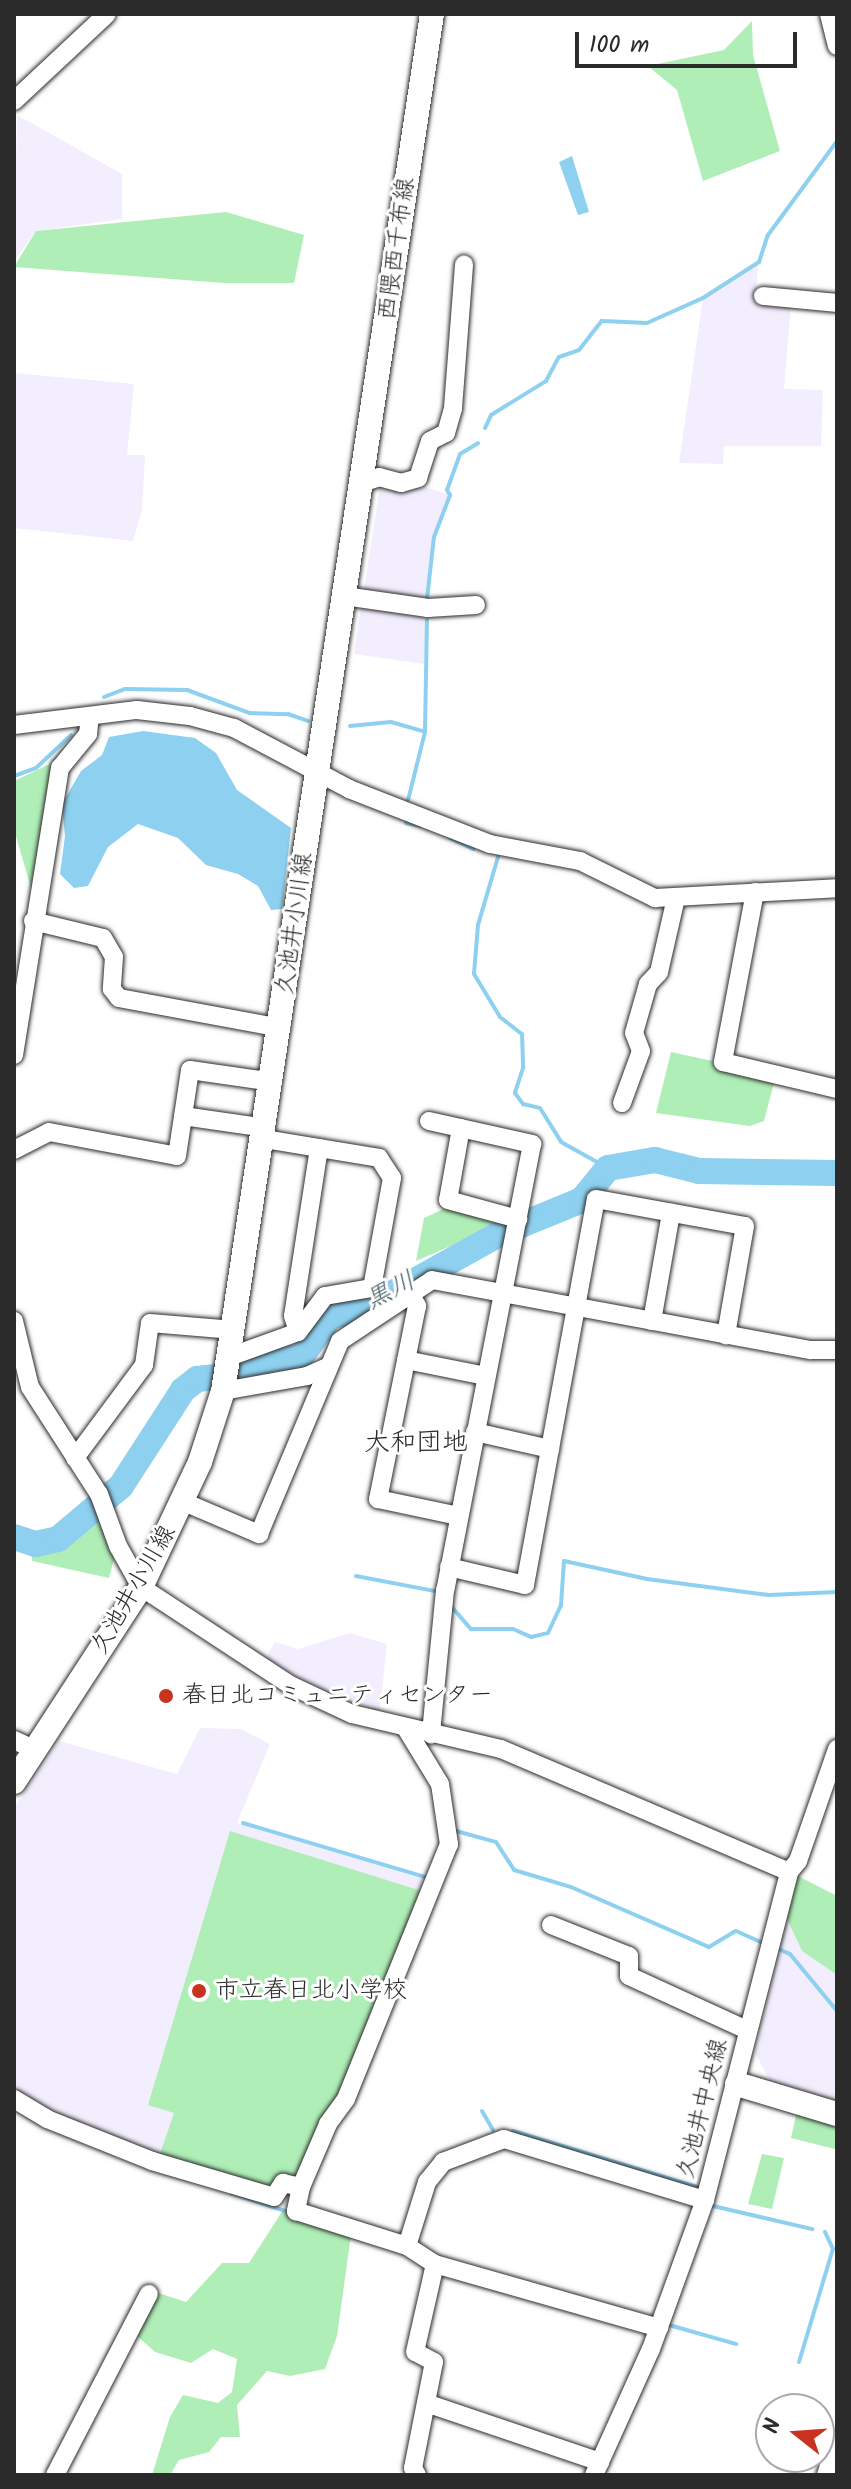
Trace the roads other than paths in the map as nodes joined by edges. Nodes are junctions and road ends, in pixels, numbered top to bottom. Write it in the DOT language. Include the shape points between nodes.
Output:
graph roads {
  1 [pos="107,14"];
  2 [pos="432,14"];
  3 [pos="829,14"];
  4 [pos="837,46"];
  5 [pos="17,92"];
  6 [pos="464,264"];
  7 [pos="763,296"];
  8 [pos="837,303"];
  9 [pos="362,483"];
  10 [pos="344,596"];
  11 [pos="476,605"];
  12 [pos="90,716"];
  13 [pos="14,725"];
  14 [pos="317,768"];
  15 [pos="837,888"];
  16 [pos="755,892"];
  17 [pos="676,898"];
  18 [pos="33,921"];
  19 [pos="281,1028"];
  20 [pos="14,1055"];
  21 [pos="273,1082"];
  22 [pos="837,1089"];
  23 [pos="622,1103"];
  24 [pos="183,1116"];
  25 [pos="429,1121"];
  26 [pos="461,1128"];
  27 [pos="265,1133"];
  28 [pos="319,1148"];
  29 [pos="14,1150"];
  30 [pos="671,1213"];
  31 [pos="516,1215"];
  32 [pos="504,1294"];
  33 [pos="411,1295"];
  34 [pos="576,1307"];
  35 [pos="652,1321"];
  36 [pos="14,1323"];
  37 [pos="234,1330"];
  38 [pos="298,1332"];
  39 [pos="726,1335"];
  40 [pos="837,1350"];
  41 [pos="406,1360"];
  42 [pos="329,1366"];
  43 [pos="226,1374"];
  44 [pos="486,1376"];
  45 [pos="22,1385"];
  46 [pos="475,1432"];
  47 [pos="550,1449"];
  48 [pos="75,1458"];
  49 [pos="184,1502"];
  50 [pos="459,1516"];
  51 [pos="449,1567"];
  52 [pos="141,1587"];
  53 [pos="407,1730"];
  54 [pos="431,1734"];
  55 [pos="24,1745"];
  56 [pos="836,1756"];
  57 [pos="14,1782"];
  58 [pos="789,1872"];
  59 [pos="551,1925"];
  60 [pos="747,2030"];
  61 [pos="737,2084"];
  62 [pos="14,2099"];
  63 [pos="837,2114"];
  64 [pos="301,2187"];
  65 [pos="705,2200"];
  66 [pos="407,2246"];
  67 [pos="435,2264"];
  68 [pos="149,2294"];
  69 [pos="659,2328"];
  70 [pos="426,2403"];
  71 [pos="837,2441"];
  72 [pos="597,2468"];
  73 [pos="55,2475"];
  74 [pos="417,2475"];
  75 [pos="826,2475"];
  1 -- 5 [label="street" via="68,56"];
  2 -- 9 [label="street, 西隈西千布線"];
  3 -- 4 [label="street"];
  6 -- 9 [label="street" via="453,408 446,433 430,441 418,478 401,483 379,477"];
  7 -- 8 [label="street"];
  9 -- 10 [label="street, 久池井小川線"];
  10 -- 11 [label="street" via="428,608"];
  10 -- 14 [label="street, 久池井小川線"];
  12 -- 13 [label="street"];
  12 -- 14 [label="street" via="137,710 190,716 234,728"];
  12 -- 18 [label="street" via="88,734 60,768"];
  14 -- 17 [label="street" via="349,789 490,844 580,861 643,894"];
  14 -- 19 [label="street, 久池井小川線"];
  15 -- 16 [label="street"];
  16 -- 17 [label="street"];
  16 -- 22 [label="street" via="723,1062"];
  17 -- 23 [label="street" via="659,972 648,984 634,1033 641,1051"];
  18 -- 19 [label="street" via="103,938 114,957 112,989 119,998"];
  18 -- 20 [label="street"];
  19 -- 21 [label="street, 久池井小川線"];
  21 -- 24 [label="street" via="190,1070"];
  21 -- 27 [label="street, 久池井小川線"];
  24 -- 27 [label="street"];
  24 -- 29 [label="street" via="177,1156 49,1132"];
  25 -- 26 [label="street"];
  26 -- 31 [label="street" via="448,1200"];
  26 -- 31 [label="street" via="532,1144"];
  27 -- 28 [label="street"];
  27 -- 37 [label="street, 久池井小川線"];
  28 -- 38 [label="street" via="293,1316"];
  28 -- 38 [label="street" via="379,1158 392,1178 372,1288 325,1296"];
  30 -- 34 [label="street" via="596,1199"];
  30 -- 35 [label="street"];
  30 -- 39 [label="street" via="745,1226"];
  31 -- 32 [label="street"];
  32 -- 33 [label="street" via="432,1280"];
  32 -- 34 [label="street"];
  32 -- 44 [label="street"];
  33 -- 41 [label="street" via="417,1306"];
  33 -- 42 [label="street" via="340,1341"];
  34 -- 35 [label="street"];
  34 -- 47 [label="street"];
  35 -- 39 [label="street"];
  36 -- 45 [label="street"];
  37 -- 43 [label="street, 久池井小川線"];
  37 -- 48 [label="street" via="150,1323 144,1365"];
  38 -- 43 [label="street"];
  39 -- 40 [label="street"];
  41 -- 44 [label="street"];
  41 -- 50 [label="street" via="378,1499"];
  42 -- 43 [label="street" via="307,1376"];
  42 -- 49 [label="street" via="259,1534"];
  43 -- 49 [label="street, 久池井小川線"];
  44 -- 46 [label="street"];
  45 -- 48 [label="street"];
  46 -- 47 [label="street"];
  46 -- 50 [label="street"];
  47 -- 51 [label="street" via="525,1585"];
  48 -- 52 [label="street" via="102,1501"];
  49 -- 52 [label="street, 久池井小川線"];
  50 -- 51 [label="street"];
  51 -- 54 [label="street"];
  52 -- 53 [label="street" via="290,1685 352,1714"];
  52 -- 55 [label="street, 久池井小川線"];
  53 -- 54 [label="street"];
  53 -- 64 [label="street" via="440,1784 449,1844 351,2086"];
  54 -- 58 [label="street" via="501,1749 555,1769"];
  55 -- 57 [label="street, 久池井小川線"];
  56 -- 58 [label="street, 久池井中央線" via="798,1861"];
  58 -- 60 [label="street, 久池井中央線"];
  59 -- 60 [label="street" via="629,1956 629,1976"];
  60 -- 61 [label="street, 久池井中央線"];
  61 -- 63 [label="street"];
  61 -- 65 [label="street, 久池井中央線"];
  62 -- 64 [label="street" via="47,2119 152,2161 274,2197 283,2183"];
  64 -- 66 [label="street" via="296,2211"];
  65 -- 66 [label="street" via="504,2139 443,2162 427,2182"];
  65 -- 69 [label="street, 久池井中央線"];
  66 -- 67 [label="street"];
  67 -- 69 [label="street"];
  67 -- 70 [label="street" via="415,2352 434,2362"];
  68 -- 73 [label="street"];
  69 -- 72 [label="street, 久池井中央線"];
  70 -- 72 [label="street"];
  70 -- 74 [label="street" via="413,2468"];
  71 -- 75 [label="street"];
}
